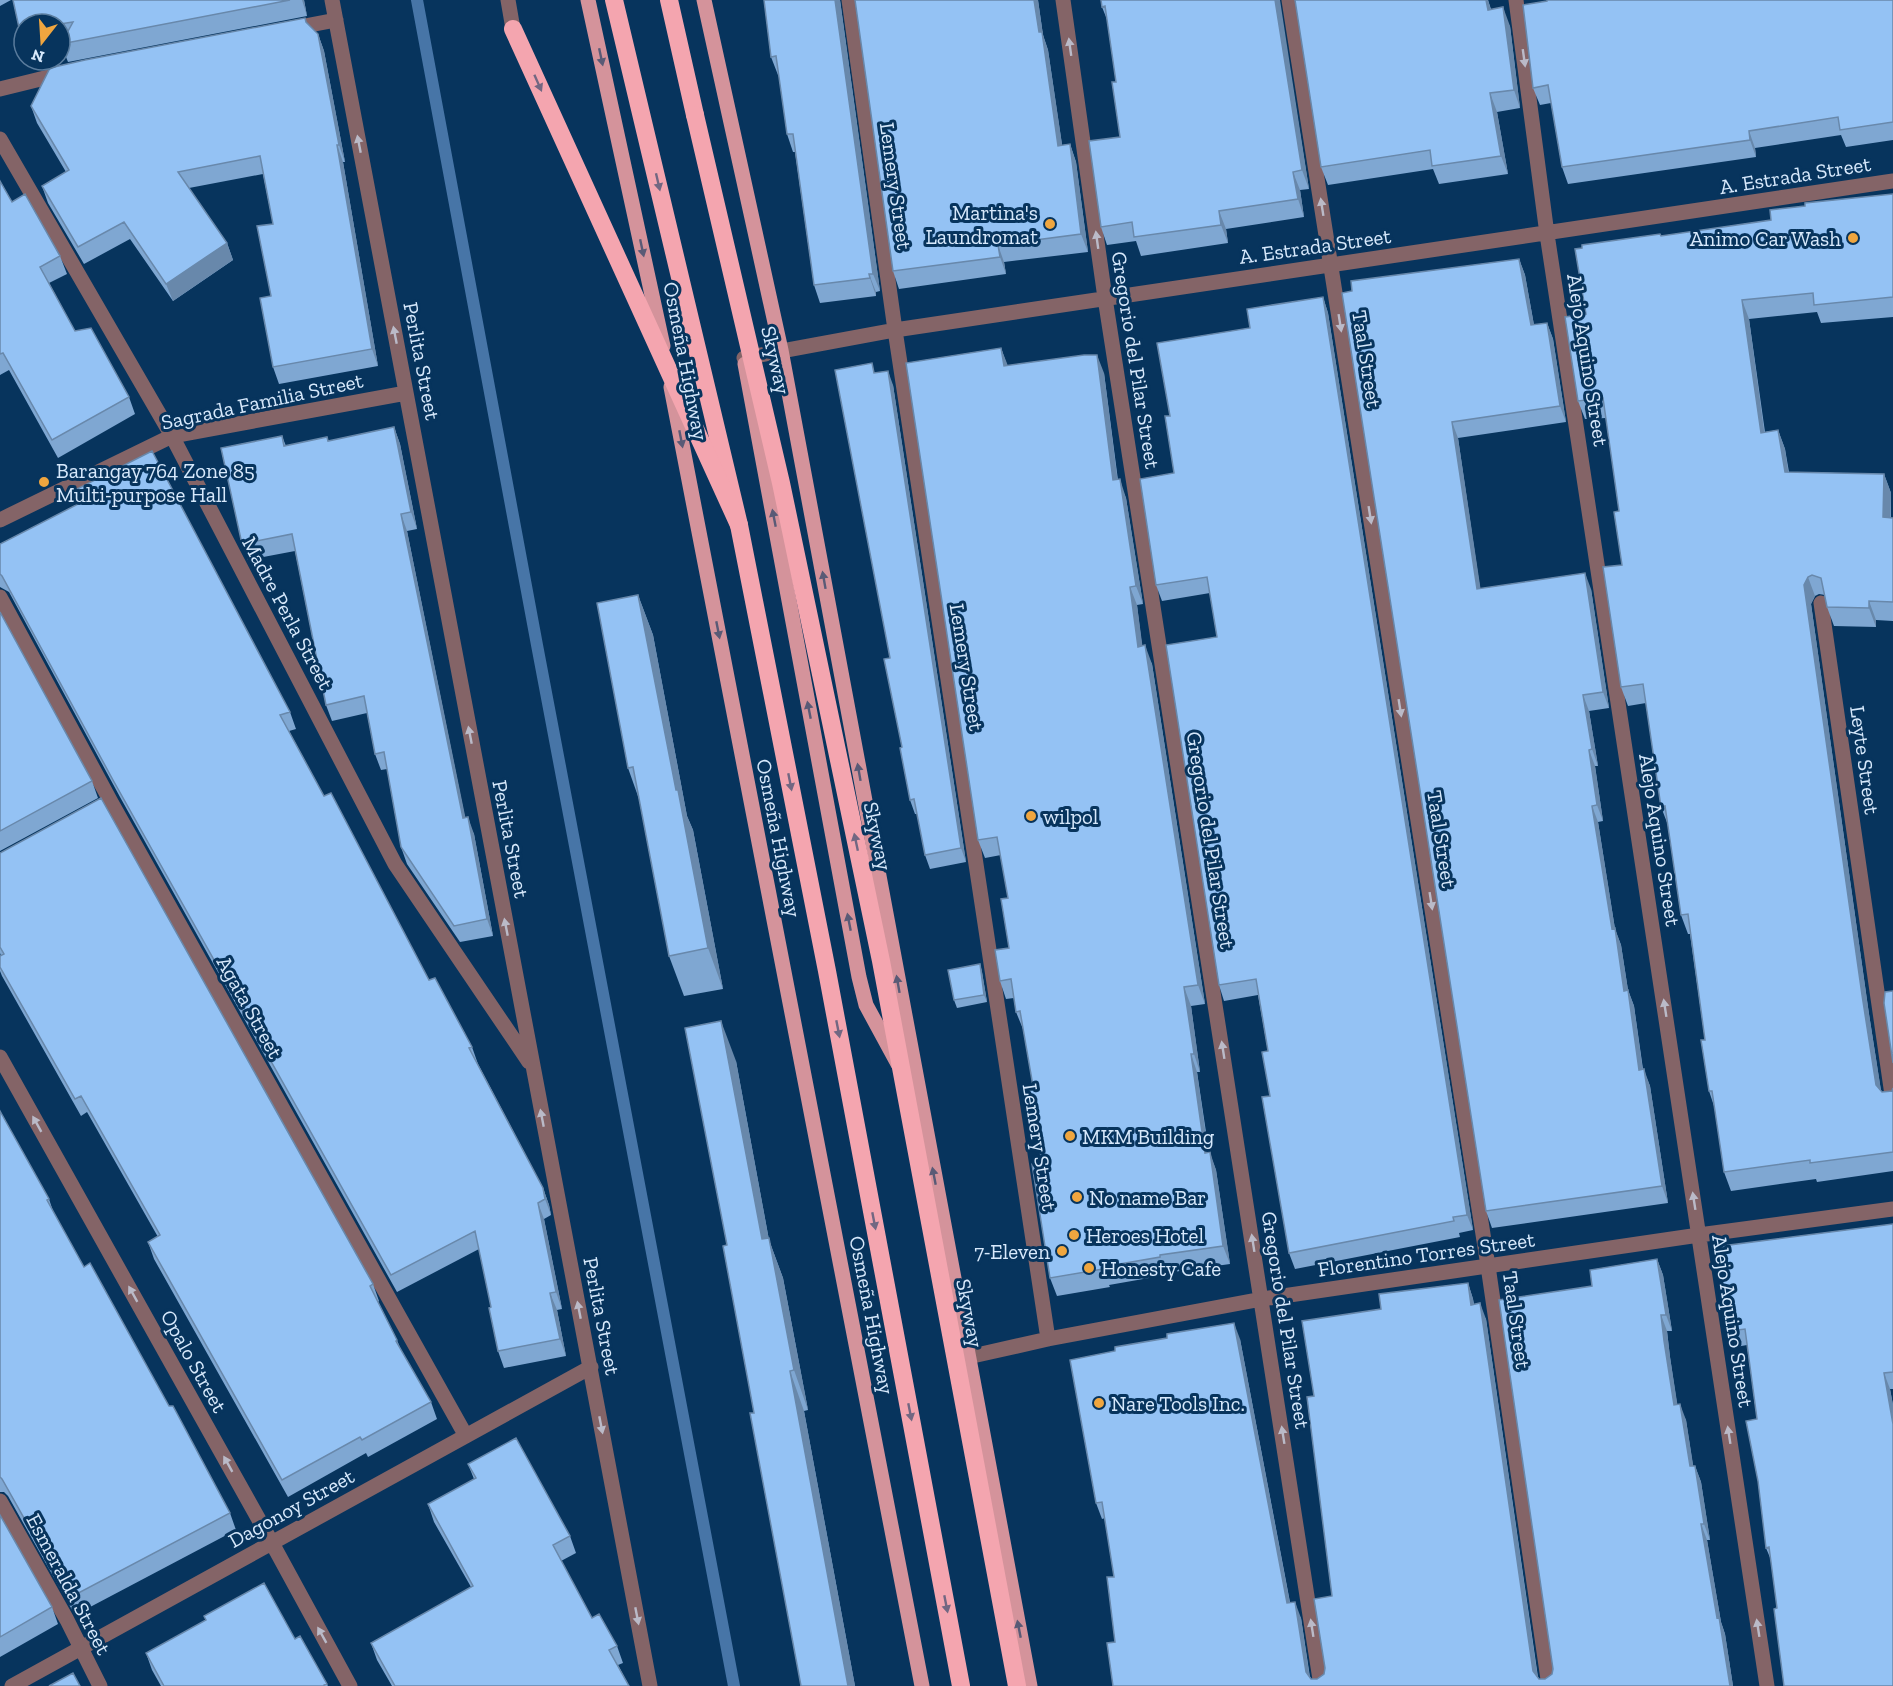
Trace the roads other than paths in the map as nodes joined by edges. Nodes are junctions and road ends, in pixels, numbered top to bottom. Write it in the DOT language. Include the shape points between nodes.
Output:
graph roads {
  1 [pos="332,0"];
  2 [pos="508,0"];
  3 [pos="588,0"];
  4 [pos="614,0"];
  5 [pos="661,0"];
  6 [pos="669,0"];
  7 [pos="704,0"];
  8 [pos="849,0"];
  9 [pos="1063,0"];
  10 [pos="1289,0"];
  11 [pos="1516,0"];
  12 [pos="336,20"];
  13 [pos="513,29"];
  14 [pos="269,33"];
  15 [pos="78,70"];
  16 [pos="0,89"];
  17 [pos="0,139"];
  18 [pos="1893,181"];
  19 [pos="1547,234"];
  20 [pos="1330,265"];
  21 [pos="1104,298"];
  22 [pos="895,330"];
  23 [pos="781,351"];
  24 [pos="744,358"];
  25 [pos="406,393"];
  26 [pos="172,436"];
  27 [pos="0,520"];
  28 [pos="739,525"];
  29 [pos="0,597"];
  30 [pos="1821,603"];
  31 [pos="0,1057"];
  32 [pos="532,1068"];
  33 [pos="918,1090"];
  34 [pos="1893,1102"];
  35 [pos="1893,1209"];
  36 [pos="1699,1235"];
  37 [pos="1488,1266"];
  38 [pos="1262,1299"];
  39 [pos="1048,1339"];
  40 [pos="968,1357"];
  41 [pos="591,1367"];
  42 [pos="466,1436"];
  43 [pos="0,1501"];
  44 [pos="272,1543"];
  45 [pos="80,1649"];
  46 [pos="12,1686"];
  47 [pos="100,1686"];
  48 [pos="350,1686"];
  49 [pos="650,1686"];
  50 [pos="922,1686"];
  51 [pos="961,1686"];
  52 [pos="1017,1686"];
  53 [pos="1030,1686"];
  54 [pos="1321,1686"];
  55 [pos="1549,1686"];
  56 [pos="1767,1686"];
  1 -- 12 [label="street, Perlita Street"];
  2 -- 13 [label="street"];
  3 -- 50 [label="main road, Osmeña Highway, one-way" via="669,376"];
  4 -- 28 [label="highway, one-way, bridge"];
  5 -- 24 [label="main road"];
  52 -- 6 [label="highway, Skyway, one-way, bridge" via="881,961 781,483"];
  7 -- 23 [label="main road"];
  8 -- 22 [label="street, Lemery Street"];
  21 -- 9 [label="street, Gregorio del Pilar Street, one-way"];
  20 -- 10 [label="street, Taal Street, one-way"];
  11 -- 19 [label="street, Alejo Aquino Street, one-way"];
  12 -- 14 [label="street"];
  25 -- 12 [label="street, Perlita Street, one-way"];
  13 -- 28 [label="highway, one-way, bridge"];
  15 -- 16 [label="street"];
  17 -- 26 [label="street, Madre Perla Street"];
  18 -- 19 [label="street, A. Estrada Street"];
  19 -- 20 [label="street, A. Estrada Street"];
  36 -- 19 [label="street, Alejo Aquino Street, one-way"];
  20 -- 21 [label="street, A. Estrada Street"];
  20 -- 37 [label="street, Taal Street, one-way"];
  21 -- 22 [label="street, A. Estrada Street"];
  38 -- 21 [label="street, Gregorio del Pilar Street, one-way"];
  22 -- 23 [label="street, A. Estrada Street"];
  22 -- 39 [label="street, Lemery Street"];
  23 -- 24 [label="street, A. Estrada Street"];
  33 -- 23 [label="main road, one-way"];
  33 -- 24 [label="main road, one-way" via="877,1028 859,977"];
  25 -- 26 [label="street, Sagrada Familia Street"];
  32 -- 25 [label="street, Perlita Street, one-way"];
  26 -- 27 [label="street, Sagrada Familia Street"];
  26 -- 32 [label="street, Madre Perla Street" via="395,864"];
  28 -- 51 [label="highway, one-way"];
  29 -- 42 [label="street, Agata Street" via="106,804"];
  30 -- 34 [label="street, Leyte Street"];
  44 -- 31 [label="street, Opalo Street, one-way"];
  41 -- 32 [label="street, Perlita Street, one-way"];
  40 -- 33 [label="main road, one-way"];
  35 -- 36 [label="street, Florentino Torres Street"];
  36 -- 37 [label="street, Florentino Torres Street"];
  56 -- 36 [label="street, Alejo Aquino Street, one-way"];
  37 -- 38 [label="street, Florentino Torres Street"];
  37 -- 55 [label="street, Taal Street"];
  38 -- 39 [label="street, Florentino Torres Street"];
  54 -- 38 [label="street, Gregorio del Pilar Street, one-way"];
  39 -- 40 [label="street, Florentino Torres Street"];
  53 -- 40 [label="main road, one-way"];
  41 -- 42 [label="street, Dagonoy Street"];
  41 -- 49 [label="street, Perlita Street, one-way"];
  42 -- 44 [label="street, Dagonoy Street"];
  43 -- 45 [label="street, Esmeralda Street"];
  44 -- 45 [label="street, Dagonoy Street"];
  48 -- 44 [label="street, Opalo Street, one-way"];
  45 -- 46 [label="street, Dagonoy Street"];
  45 -- 47 [label="street, Esmeralda Street"];
}
